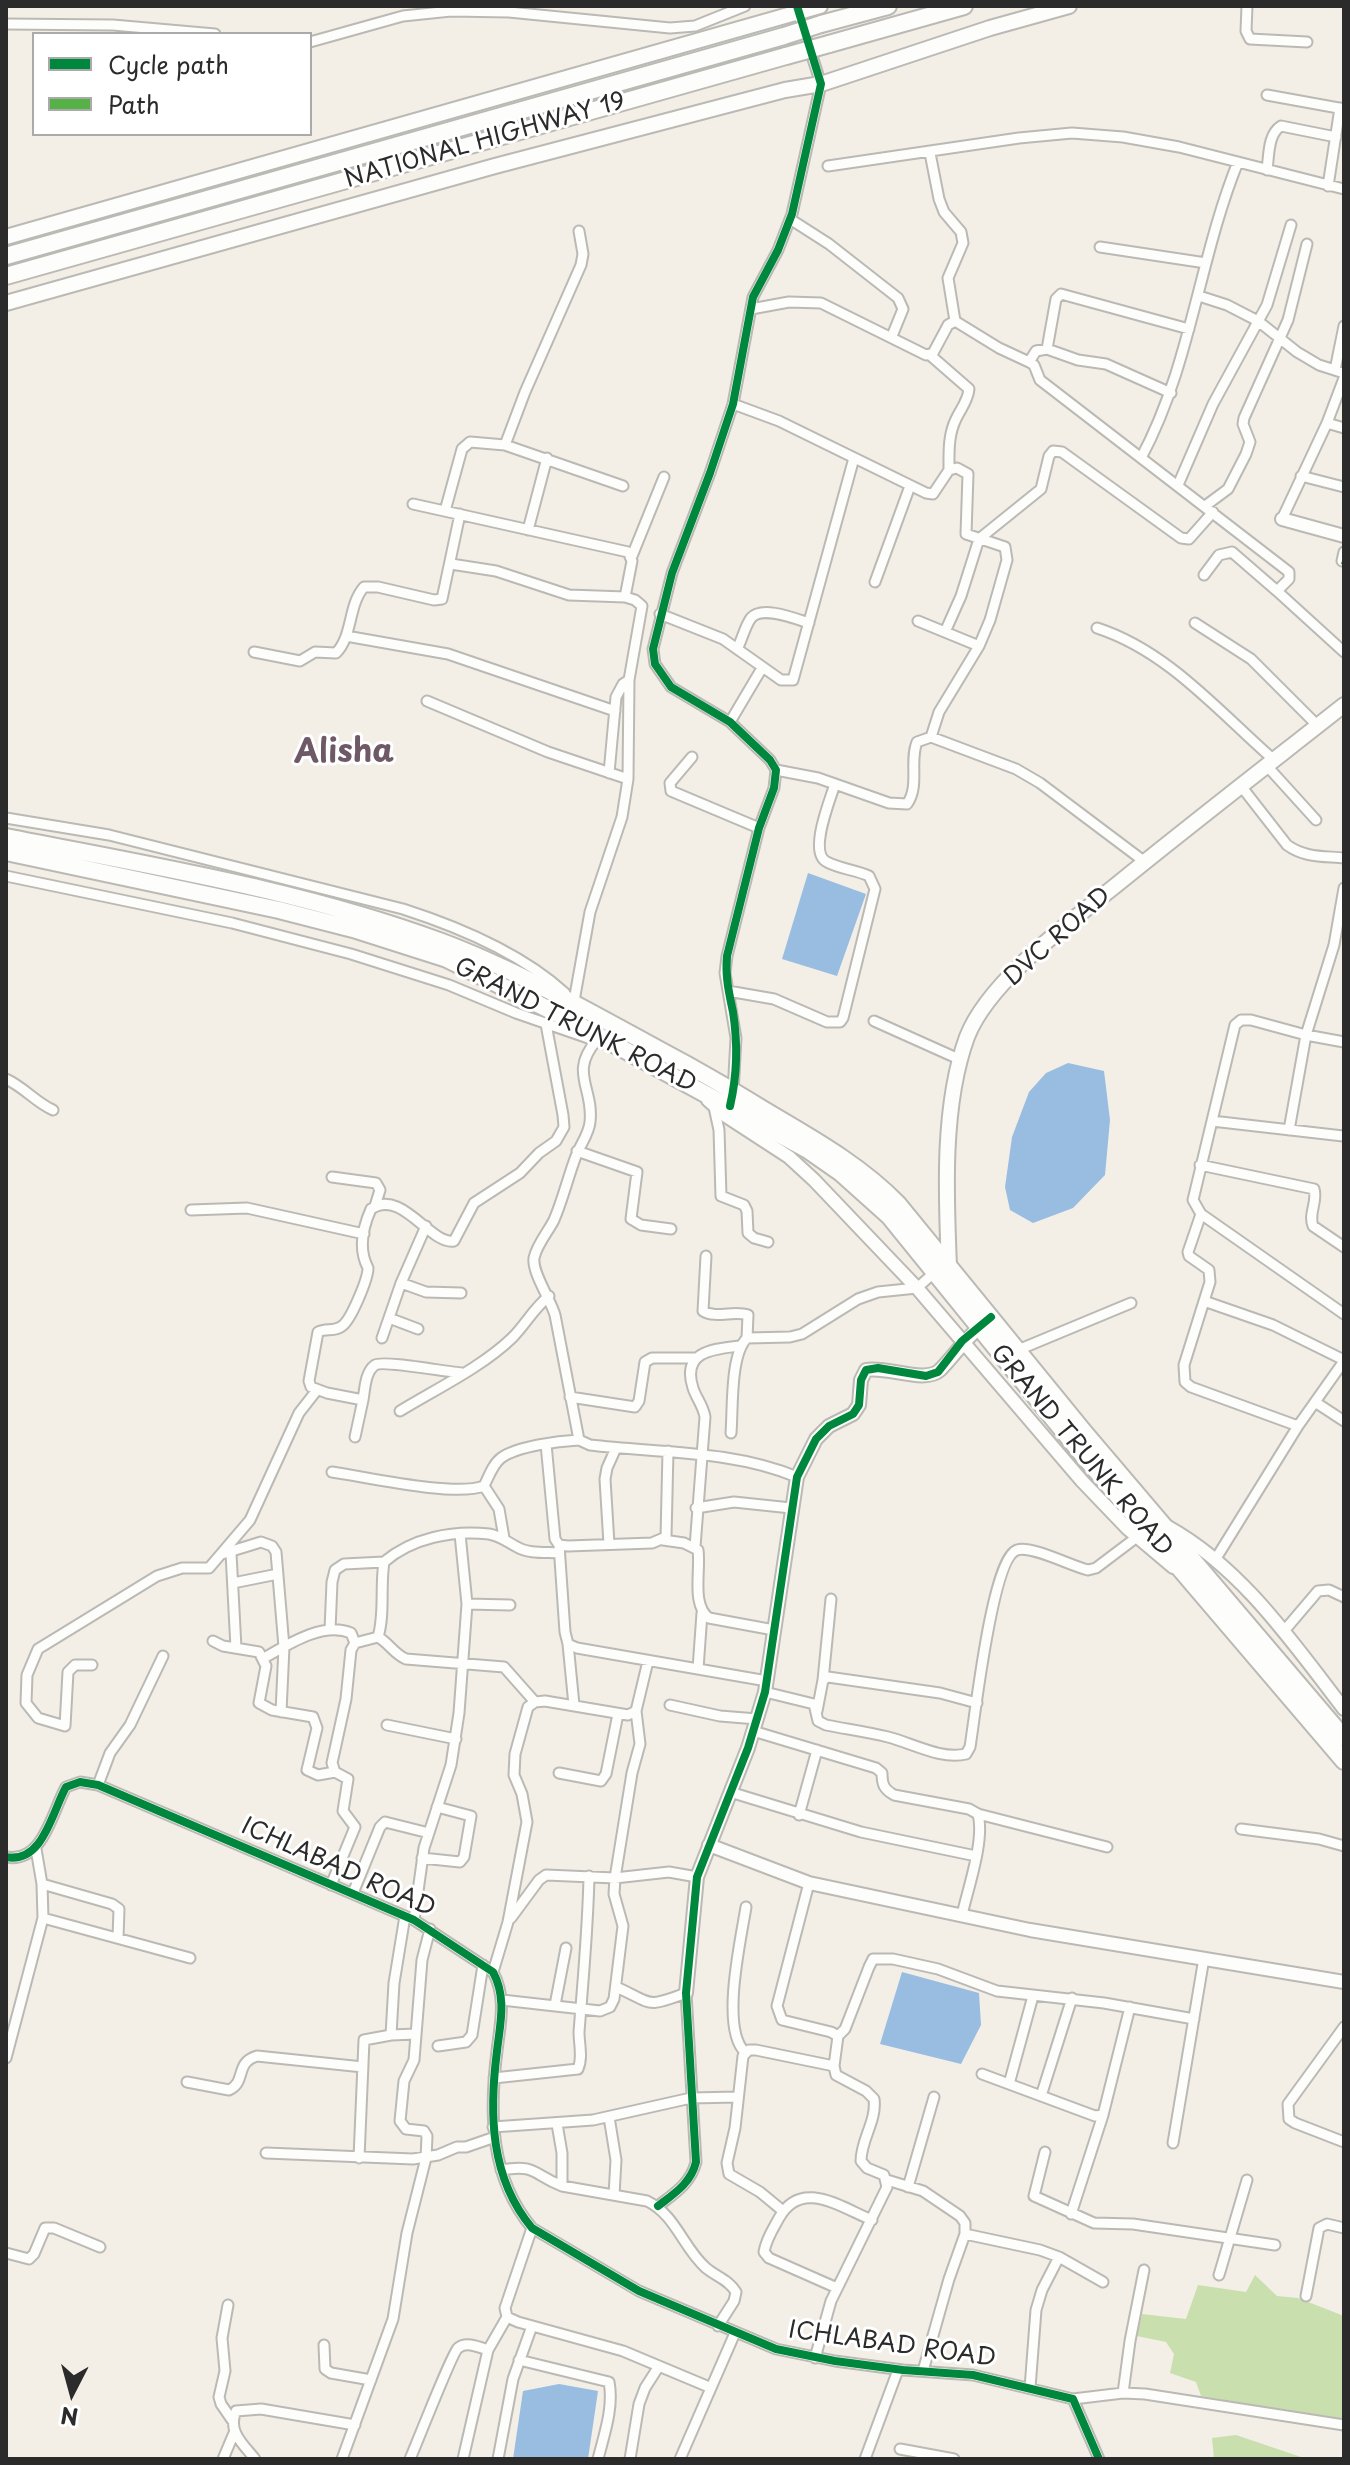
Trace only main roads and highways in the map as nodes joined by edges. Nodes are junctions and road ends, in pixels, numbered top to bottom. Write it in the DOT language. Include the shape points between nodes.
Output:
graph roads {
  1 [pos="820,6"];
  2 [pos="888,6"];
  3 [pos="964,6"];
  4 [pos="1069,6"];
  5 [pos="797,10"];
  6 [pos="6,237"];
  7 [pos="6,256"];
  8 [pos="6,276"];
  9 [pos="6,303"];
  10 [pos="1344,705"];
  11 [pos="6,837"];
  12 [pos="6,852"];
  13 [pos="726,1101"];
  14 [pos="942,1269"];
  15 [pos="985,1322"];
  16 [pos="1344,1738"];
  17 [pos="1344,1761"];
  1 -- 5 [label="main road"];
  2 -- 7 [label="highway, bridge"];
  3 -- 8 [label="highway, NATIONAL HIGHWAY 19, bridge"];
  4 -- 9 [label="main road" via="821,84 495,166"];
  5 -- 6 [label="main road"];
  10 -- 14 [label="main road, DVC ROAD" via="1056,934 983,1009 968,1035 952,1105"];
  11 -- 13 [label="highway, GRAND TRUNK ROAD" via="272,892 445,943 579,1006"];
  12 -- 13 [label="highway, GRAND TRUNK ROAD" via="279,910 447,959"];
  13 -- 14 [label="highway, GRAND TRUNK ROAD" via="821,1142 863,1172 898,1204"];
  14 -- 15 [label="highway, GRAND TRUNK ROAD"];
  15 -- 16 [label="highway, GRAND TRUNK ROAD" via="1018,1350"];
  15 -- 17 [label="highway, GRAND TRUNK ROAD" via="1077,1448"];
}
